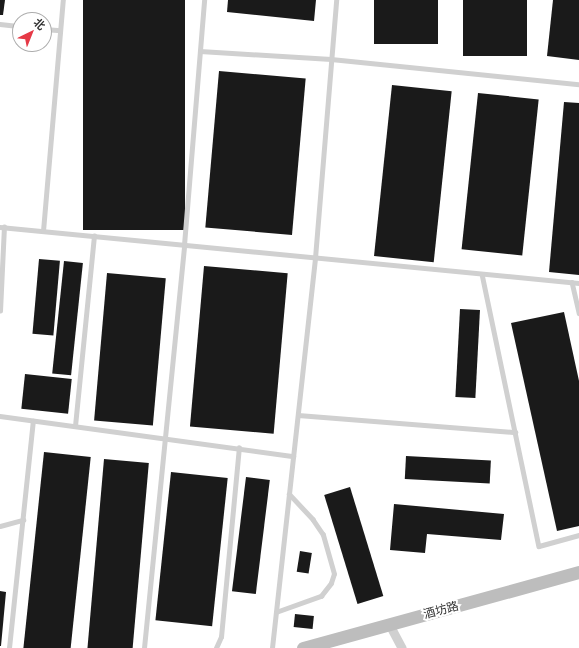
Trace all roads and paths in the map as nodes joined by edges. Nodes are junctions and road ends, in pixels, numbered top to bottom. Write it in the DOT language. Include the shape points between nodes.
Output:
graph roads {
  1 [pos="63,0"];
  2 [pos="204,0"];
  3 [pos="336,0"];
  4 [pos="0,24"];
  5 [pos="12,25"];
  6 [pos="52,30"];
  7 [pos="60,30"];
  8 [pos="200,51"];
  9 [pos="332,58"];
  10 [pos="579,84"];
  11 [pos="2,227"];
  12 [pos="43,231"];
  13 [pos="94,236"];
  14 [pos="184,245"];
  15 [pos="315,258"];
  16 [pos="1,267"];
  17 [pos="482,274"];
  18 [pos="572,282"];
  19 [pos="579,283"];
  20 [pos="0,311"];
  21 [pos="579,313"];
  22 [pos="298,415"];
  23 [pos="0,416"];
  24 [pos="34,421"];
  25 [pos="75,426"];
  26 [pos="515,432"];
  27 [pos="164,438"];
  28 [pos="239,448"];
  29 [pos="293,456"];
  30 [pos="289,494"];
  31 [pos="23,520"];
  32 [pos="0,526"];
  33 [pos="579,535"];
  34 [pos="579,572"];
  35 [pos="276,612"];
  36 [pos="389,624"];
  37 [pos="9,648"];
  38 [pos="144,648"];
  39 [pos="216,648"];
  40 [pos="272,648"];
  41 [pos="303,648"];
  42 [pos="402,648"];
  1 -- 7 [label="lane"];
  2 -- 8 [label="lane"];
  3 -- 9 [label="lane"];
  4 -- 5 [label="lane"];
  6 -- 7 [label="lane"];
  7 -- 12 [label="lane"];
  8 -- 9 [label="lane"];
  8 -- 14 [label="lane"];
  9 -- 10 [label="lane"];
  9 -- 15 [label="lane"];
  11 -- 12 [label="lane"];
  11 -- 16 [label="lane"];
  12 -- 13 [label="lane"];
  13 -- 14 [label="lane"];
  13 -- 25 [label="lane"];
  14 -- 15 [label="lane"];
  14 -- 27 [label="lane"];
  15 -- 17 [label="lane"];
  15 -- 22 [label="lane"];
  16 -- 20 [label="lane"];
  17 -- 18 [label="lane"];
  17 -- 26 [label="lane"];
  18 -- 19 [label="lane"];
  18 -- 21 [label="lane"];
  22 -- 26 [label="lane"];
  22 -- 29 [label="lane"];
  23 -- 24 [label="lane"];
  24 -- 25 [label="lane"];
  24 -- 31 [label="lane"];
  25 -- 27 [label="lane"];
  26 -- 33 [label="lane" via="538,546"];
  27 -- 28 [label="lane"];
  27 -- 38 [label="lane"];
  28 -- 29 [label="lane"];
  28 -- 39 [label="lane" via="221,637"];
  29 -- 30 [label="lane"];
  30 -- 35 [label="lane"];
  30 -- 35 [label="lane" via="323,535 334,574 331,583 320,596"];
  31 -- 32 [label="lane"];
  31 -- 37 [label="lane"];
  34 -- 36 [label="street, 酒坊路"];
  35 -- 40 [label="lane"];
  36 -- 41 [label="street, 酒坊路"];
  36 -- 42 [label="street"];
}
